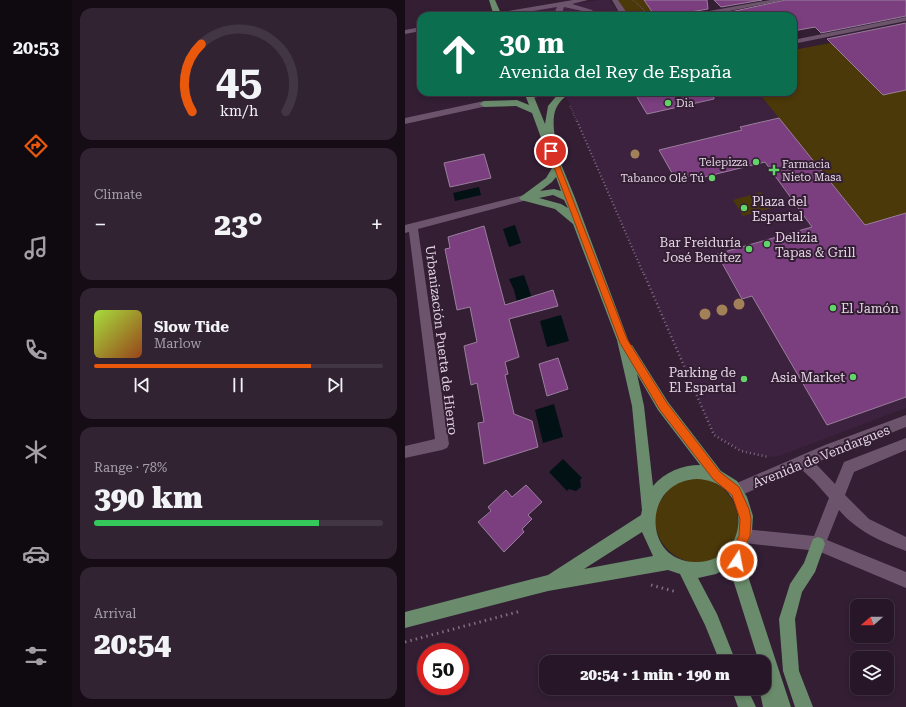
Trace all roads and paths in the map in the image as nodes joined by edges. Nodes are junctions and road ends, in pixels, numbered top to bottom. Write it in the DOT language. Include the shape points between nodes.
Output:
graph roads {
  1 [pos="492,0"];
  2 [pos="585,0"];
  3 [pos="615,0"];
  4 [pos="633,0"];
  5 [pos="781,0"];
  6 [pos="562,4"];
  7 [pos="494,12"];
  8 [pos="517,12"];
  9 [pos="559,12"];
  10 [pos="591,12"];
  11 [pos="622,12"];
  12 [pos="644,12"];
  13 [pos="715,12"];
  14 [pos="906,19"];
  15 [pos="417,30"];
  16 [pos="405,32"];
  17 [pos="797,41"];
  18 [pos="506,96"];
  19 [pos="530,96"];
  20 [pos="560,96"];
  21 [pos="484,104"];
  22 [pos="570,105"];
  23 [pos="536,112"];
  24 [pos="405,121"];
  25 [pos="557,165"];
  26 [pos="524,198"];
  27 [pos="570,198"];
  28 [pos="578,222"];
  29 [pos="409,228"];
  30 [pos="623,340"];
  31 [pos="906,421"];
  32 [pos="906,444"];
  33 [pos="741,451"];
  34 [pos="405,452"];
  35 [pos="802,462"];
  36 [pos="716,476"];
  37 [pos="735,491"];
  38 [pos="837,497"];
  39 [pos="648,514"];
  40 [pos="744,536"];
  41 [pos="818,544"];
  42 [pos="906,544"];
  43 [pos="737,552"];
  44 [pos="670,562"];
  45 [pos="685,569"];
  46 [pos="738,570"];
  47 [pos="906,580"];
  48 [pos="548,583"];
  49 [pos="646,586"];
  50 [pos="682,594"];
  51 [pos="525,610"];
  52 [pos="405,620"];
  53 [pos="405,642"];
  54 [pos="725,655"];
  55 [pos="759,655"];
  56 [pos="742,695"];
  57 [pos="769,695"];
  58 [pos="747,707"];
  59 [pos="772,707"];
  60 [pos="782,707"];
  61 [pos="804,707"];
  1 -- 7 [label="main road"];
  2 -- 6 [label="street"];
  3 -- 11 [label="street"];
  4 -- 12 [label="path"];
  5 -- 13 [label="street"];
  6 -- 8 [label="street"];
  6 -- 9 [label="street"];
  6 -- 10 [label="street"];
  14 -- 17 [label="street"];
  15 -- 16 [label="street"];
  18 -- 21 [label="main road"];
  19 -- 23 [label="main road"];
  20 -- 25 [label="main road" via="549,110 549,131"];
  21 -- 23 [label="main road" via="517,103"];
  21 -- 24 [label="street"];
  22 -- 33 [label="path" via="714,435"];
  23 -- 25 [label="main road"];
  25 -- 26 [label="main road" via="549,180"];
  25 -- 27 [label="main road"];
  26 -- 27 [label="main road" via="554,192"];
  26 -- 28 [label="main road" via="558,206"];
  26 -- 29 [label="street, Urbanización Puerta de Hierro"];
  27 -- 28 [label="main road"];
  28 -- 30 [label="main road"];
  29 -- 34 [label="street, Urbanización Puerta de Hierro" via="442,444"];
  30 -- 36 [label="main road" via="663,406"];
  30 -- 39 [label="main road" via="638,406"];
  31 -- 35 [label="street, Avenida de Vendargues"];
  32 -- 38 [label="street, Avenida de Vendargues" via="849,467"];
  35 -- 37 [label="street, Avenida de Vendargues"];
  35 -- 38 [label="street" via="825,480"];
  36 -- 37 [label="main road"];
  36 -- 39 [label="main road" via="701,471 680,473 666,481 655,493"];
  37 -- 40 [label="main road" via="744,514"];
  38 -- 41 [label="street, Avenida de Vendargues"];
  38 -- 42 [label="street" via="864,524"];
  39 -- 44 [label="main road" via="658,549"];
  39 -- 48 [label="main road"];
  40 -- 41 [label="street"];
  40 -- 43 [label="main road"];
  41 -- 47 [label="street"];
  41 -- 61 [label="main road" via="810,567 795,589 787,619 791,672"];
  43 -- 45 [label="main road" via="730,560 715,569"];
  43 -- 46 [label="main road"];
  44 -- 45 [label="main road"];
  44 -- 48 [label="main road"];
  45 -- 54 [label="main road"];
  46 -- 55 [label="main road"];
  46 -- 60 [label="main road"];
  48 -- 52 [label="main road"];
  49 -- 50 [label="path" via="653,584"];
  51 -- 53 [label="path"];
  56 -- 58 [label="main road"];
  57 -- 59 [label="main road"];
}
